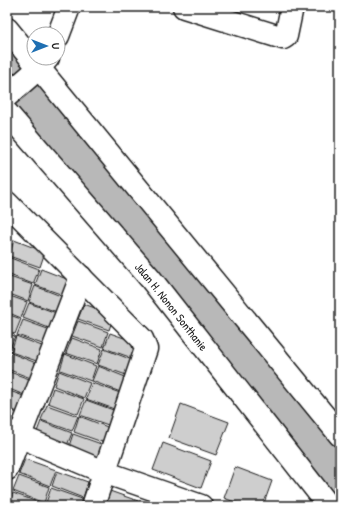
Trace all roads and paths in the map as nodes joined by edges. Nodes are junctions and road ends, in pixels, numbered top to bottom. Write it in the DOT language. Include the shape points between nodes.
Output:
graph roads {
  1 [pos="69,7"];
  2 [pos="184,7"];
  3 [pos="292,7"];
  4 [pos="62,26"];
  5 [pos="7,29"];
  6 [pos="26,50"];
  7 [pos="40,66"];
  8 [pos="7,96"];
  9 [pos="7,113"];
  10 [pos="7,203"];
  11 [pos="81,276"];
  12 [pos="14,433"];
  13 [pos="340,435"];
  14 [pos="7,469"];
  15 [pos="104,472"];
  16 [pos="190,504"];
  17 [pos="93,506"];
  18 [pos="329,506"];
  1 -- 4 [label="street"];
  2 -- 3 [label="street" via="283,38 286,36"];
  5 -- 6 [label="street"];
  7 -- 8 [label="street"];
  7 -- 13 [label="street"];
  9 -- 18 [label="street, Jalan H. Nonon Sonthanie" via="150,278"];
  10 -- 11 [label="street"];
  11 -- 12 [label="street"];
  11 -- 15 [label="street" via="142,339 146,349"];
  12 -- 14 [label="street"];
  12 -- 15 [label="street"];
  15 -- 16 [label="street"];
  15 -- 17 [label="street"];
}
